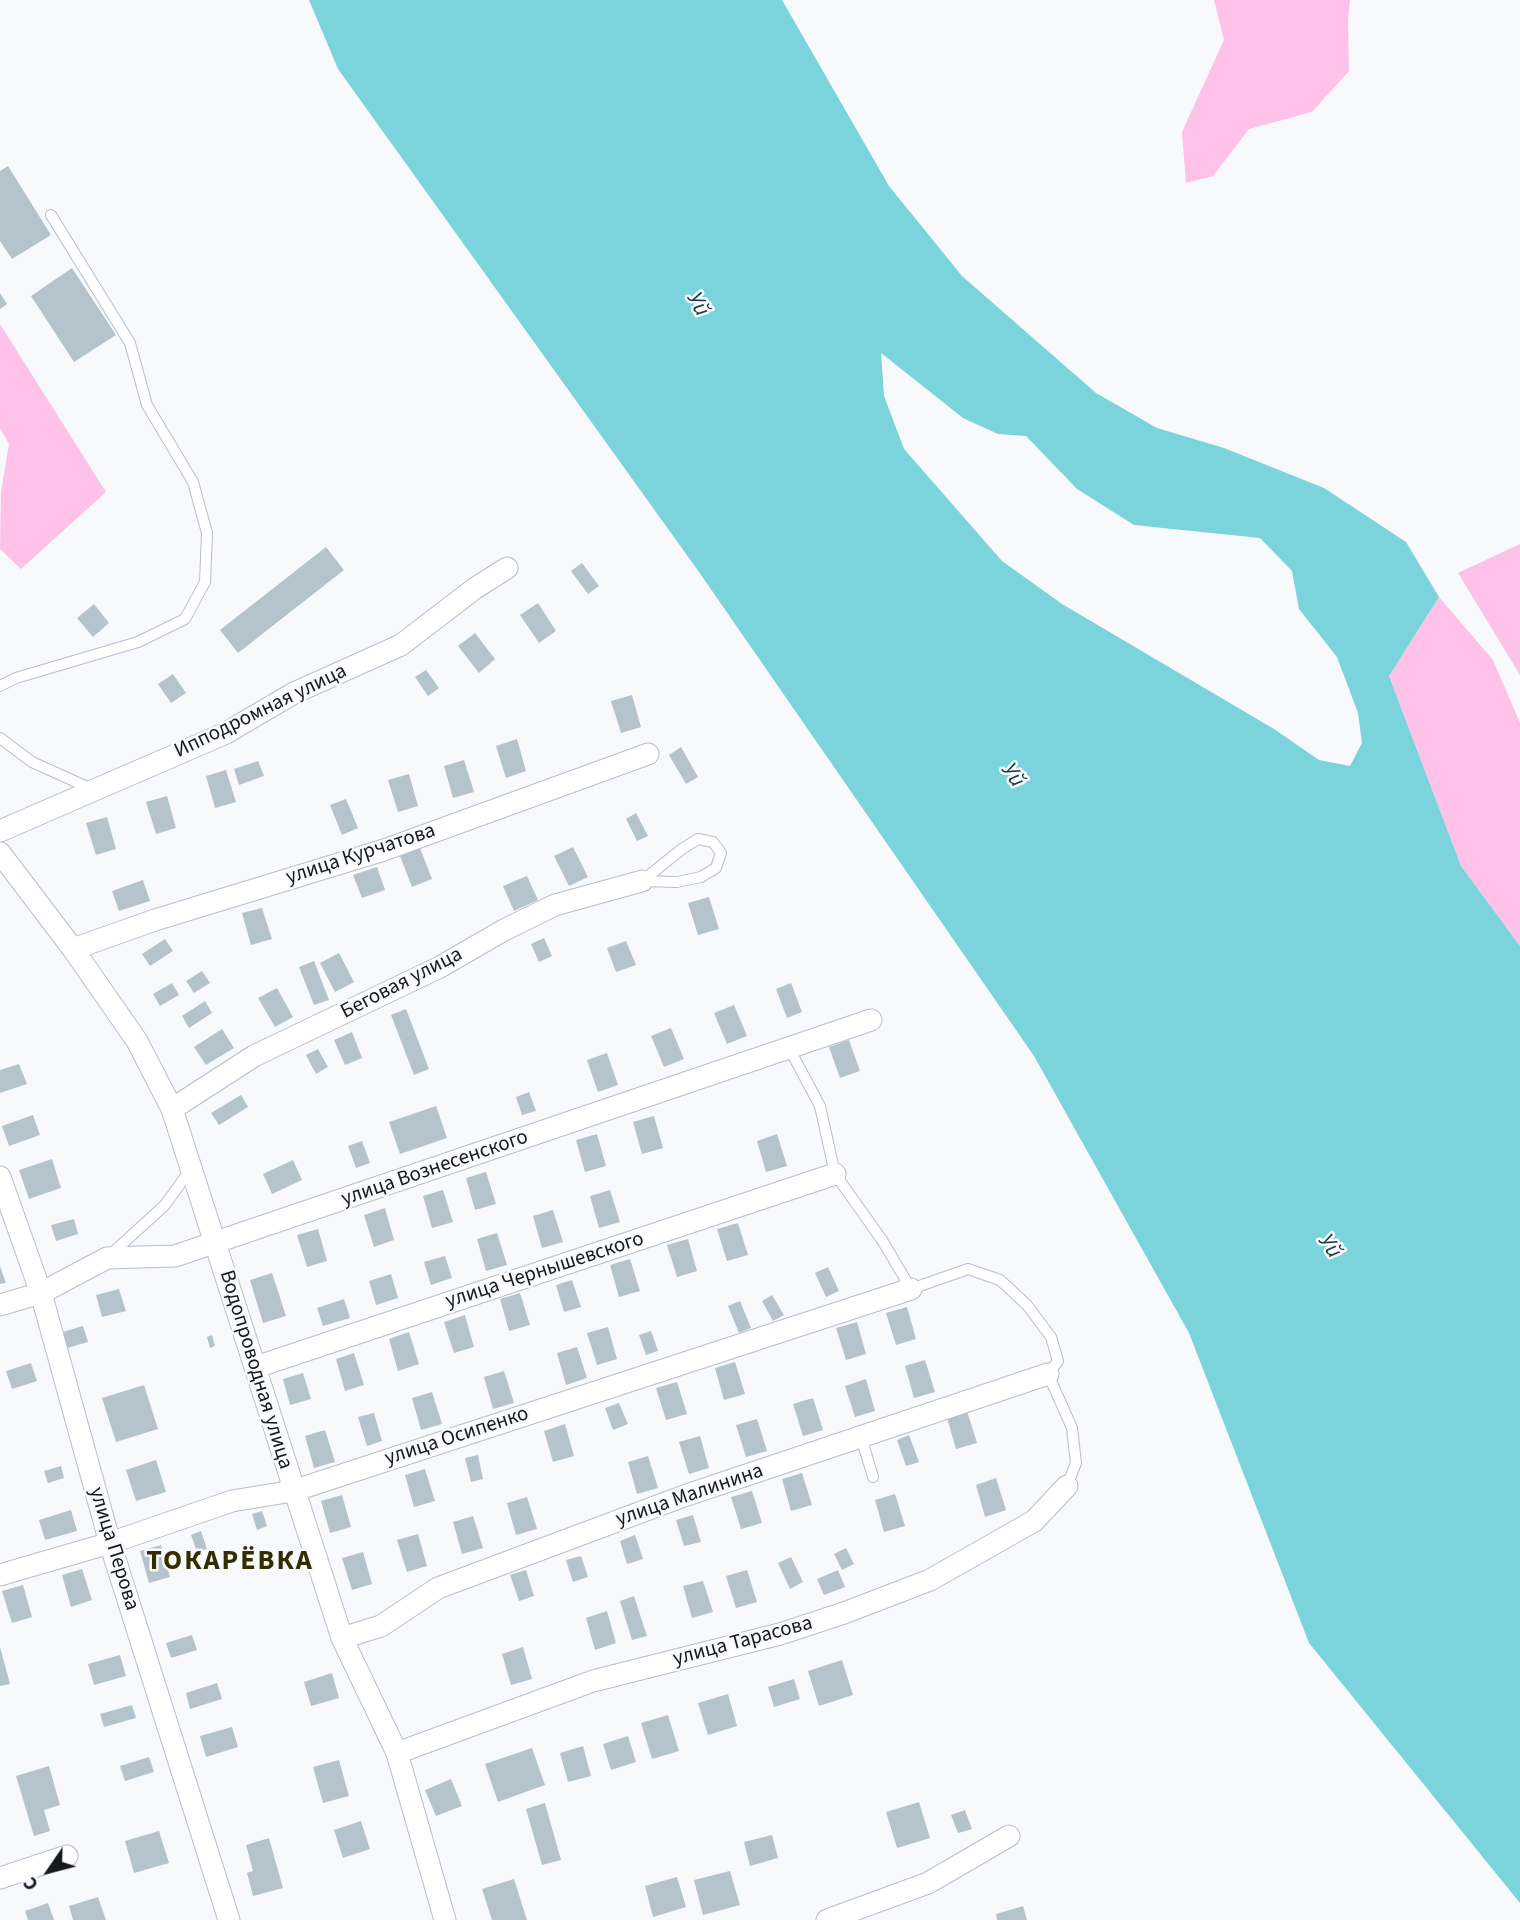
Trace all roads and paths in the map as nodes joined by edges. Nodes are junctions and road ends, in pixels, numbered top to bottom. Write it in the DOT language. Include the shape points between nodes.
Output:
graph roads {
  1 [pos="51,215"];
  2 [pos="507,569"];
  3 [pos="0,686"];
  4 [pos="0,738"];
  5 [pos="648,754"];
  6 [pos="94,790"];
  7 [pos="0,831"];
  8 [pos="0,853"];
  9 [pos="642,881"];
  10 [pos="73,949"];
  11 [pos="871,1020"];
  12 [pos="789,1048"];
  13 [pos="172,1109"];
  14 [pos="191,1169"];
  15 [pos="835,1174"];
  16 [pos="0,1178"];
  17 [pos="216,1243"];
  18 [pos="107,1258"];
  19 [pos="911,1289"];
  20 [pos="41,1293"];
  21 [pos="0,1305"];
  22 [pos="256,1367"];
  23 [pos="1048,1374"];
  24 [pos="861,1437"];
  25 [pos="873,1477"];
  26 [pos="1066,1486"];
  27 [pos="293,1491"];
  28 [pos="110,1543"];
  29 [pos="0,1575"];
  30 [pos="342,1638"];
  31 [pos="397,1753"];
  32 [pos="1009,1836"];
  33 [pos="67,1856"];
  34 [pos="0,1878"];
  35 [pos="229,1920"];
  36 [pos="444,1920"];
  37 [pos="827,1920"];
  1 -- 3 [label="lane" via="130,343 147,405 193,482 207,533 205,582 185,619 138,642"];
  2 -- 6 [label="street, Ипподромная улица" via="401,645 294,693 226,733"];
  4 -- 6 [label="lane" via="32,762"];
  5 -- 10 [label="street, улица Курчатова" via="384,850"];
  6 -- 7 [label="street, Ипподромная улица"];
  8 -- 10 [label="street, Водопроводная улица"];
  9 -- 9 [label="lane" via="698,839 713,842 721,853 716,868 701,877"];
  9 -- 13 [label="street, Беговая улица" via="555,905 440,967 254,1056"];
  10 -- 13 [label="street, Водопроводная улица" via="137,1041"];
  11 -- 12 [label="street, улица Вознесенского"];
  12 -- 15 [label="lane" via="820,1106"];
  12 -- 17 [label="street, улица Вознесенского"];
  13 -- 14 [label="street, Водопроводная улица"];
  14 -- 17 [label="street, Водопроводная улица"];
  14 -- 18 [label="lane" via="164,1205"];
  15 -- 19 [label="lane"];
  15 -- 22 [label="street, улица Чернышевского"];
  16 -- 20 [label="street, улица Перова"];
  17 -- 18 [label="street, улица Вознесенского" via="175,1256"];
  17 -- 22 [label="street, Водопроводная улица"];
  18 -- 20 [label="street, улица Вознесенского"];
  19 -- 23 [label="lane" via="968,1269 1000,1280 1051,1337 1058,1361"];
  19 -- 27 [label="street, улица Осипенко"];
  20 -- 21 [label="street, улица Вознесенского"];
  20 -- 28 [label="street, улица Перова"];
  22 -- 27 [label="street, Водопроводная улица"];
  23 -- 24 [label="street, улица Малинина"];
  23 -- 26 [label="lane" via="1072,1428 1076,1463"];
  24 -- 25 [label="lane"];
  24 -- 30 [label="street, улица Малинина" via="684,1496 439,1588 381,1626"];
  26 -- 31 [label="street, улица Тарасова" via="1034,1521 930,1580 780,1634 593,1681"];
  27 -- 28 [label="street, улица Осипенко" via="232,1501"];
  27 -- 30 [label="street, Водопроводная улица"];
  28 -- 29 [label="street, улица Осипенко"];
  28 -- 35 [label="street, улица Перова"];
  30 -- 31 [label="street, Водопроводная улица"];
  31 -- 36 [label="street, Водопроводная улица"];
  32 -- 37 [label="street" via="928,1884"];
  33 -- 34 [label="street"];
}
